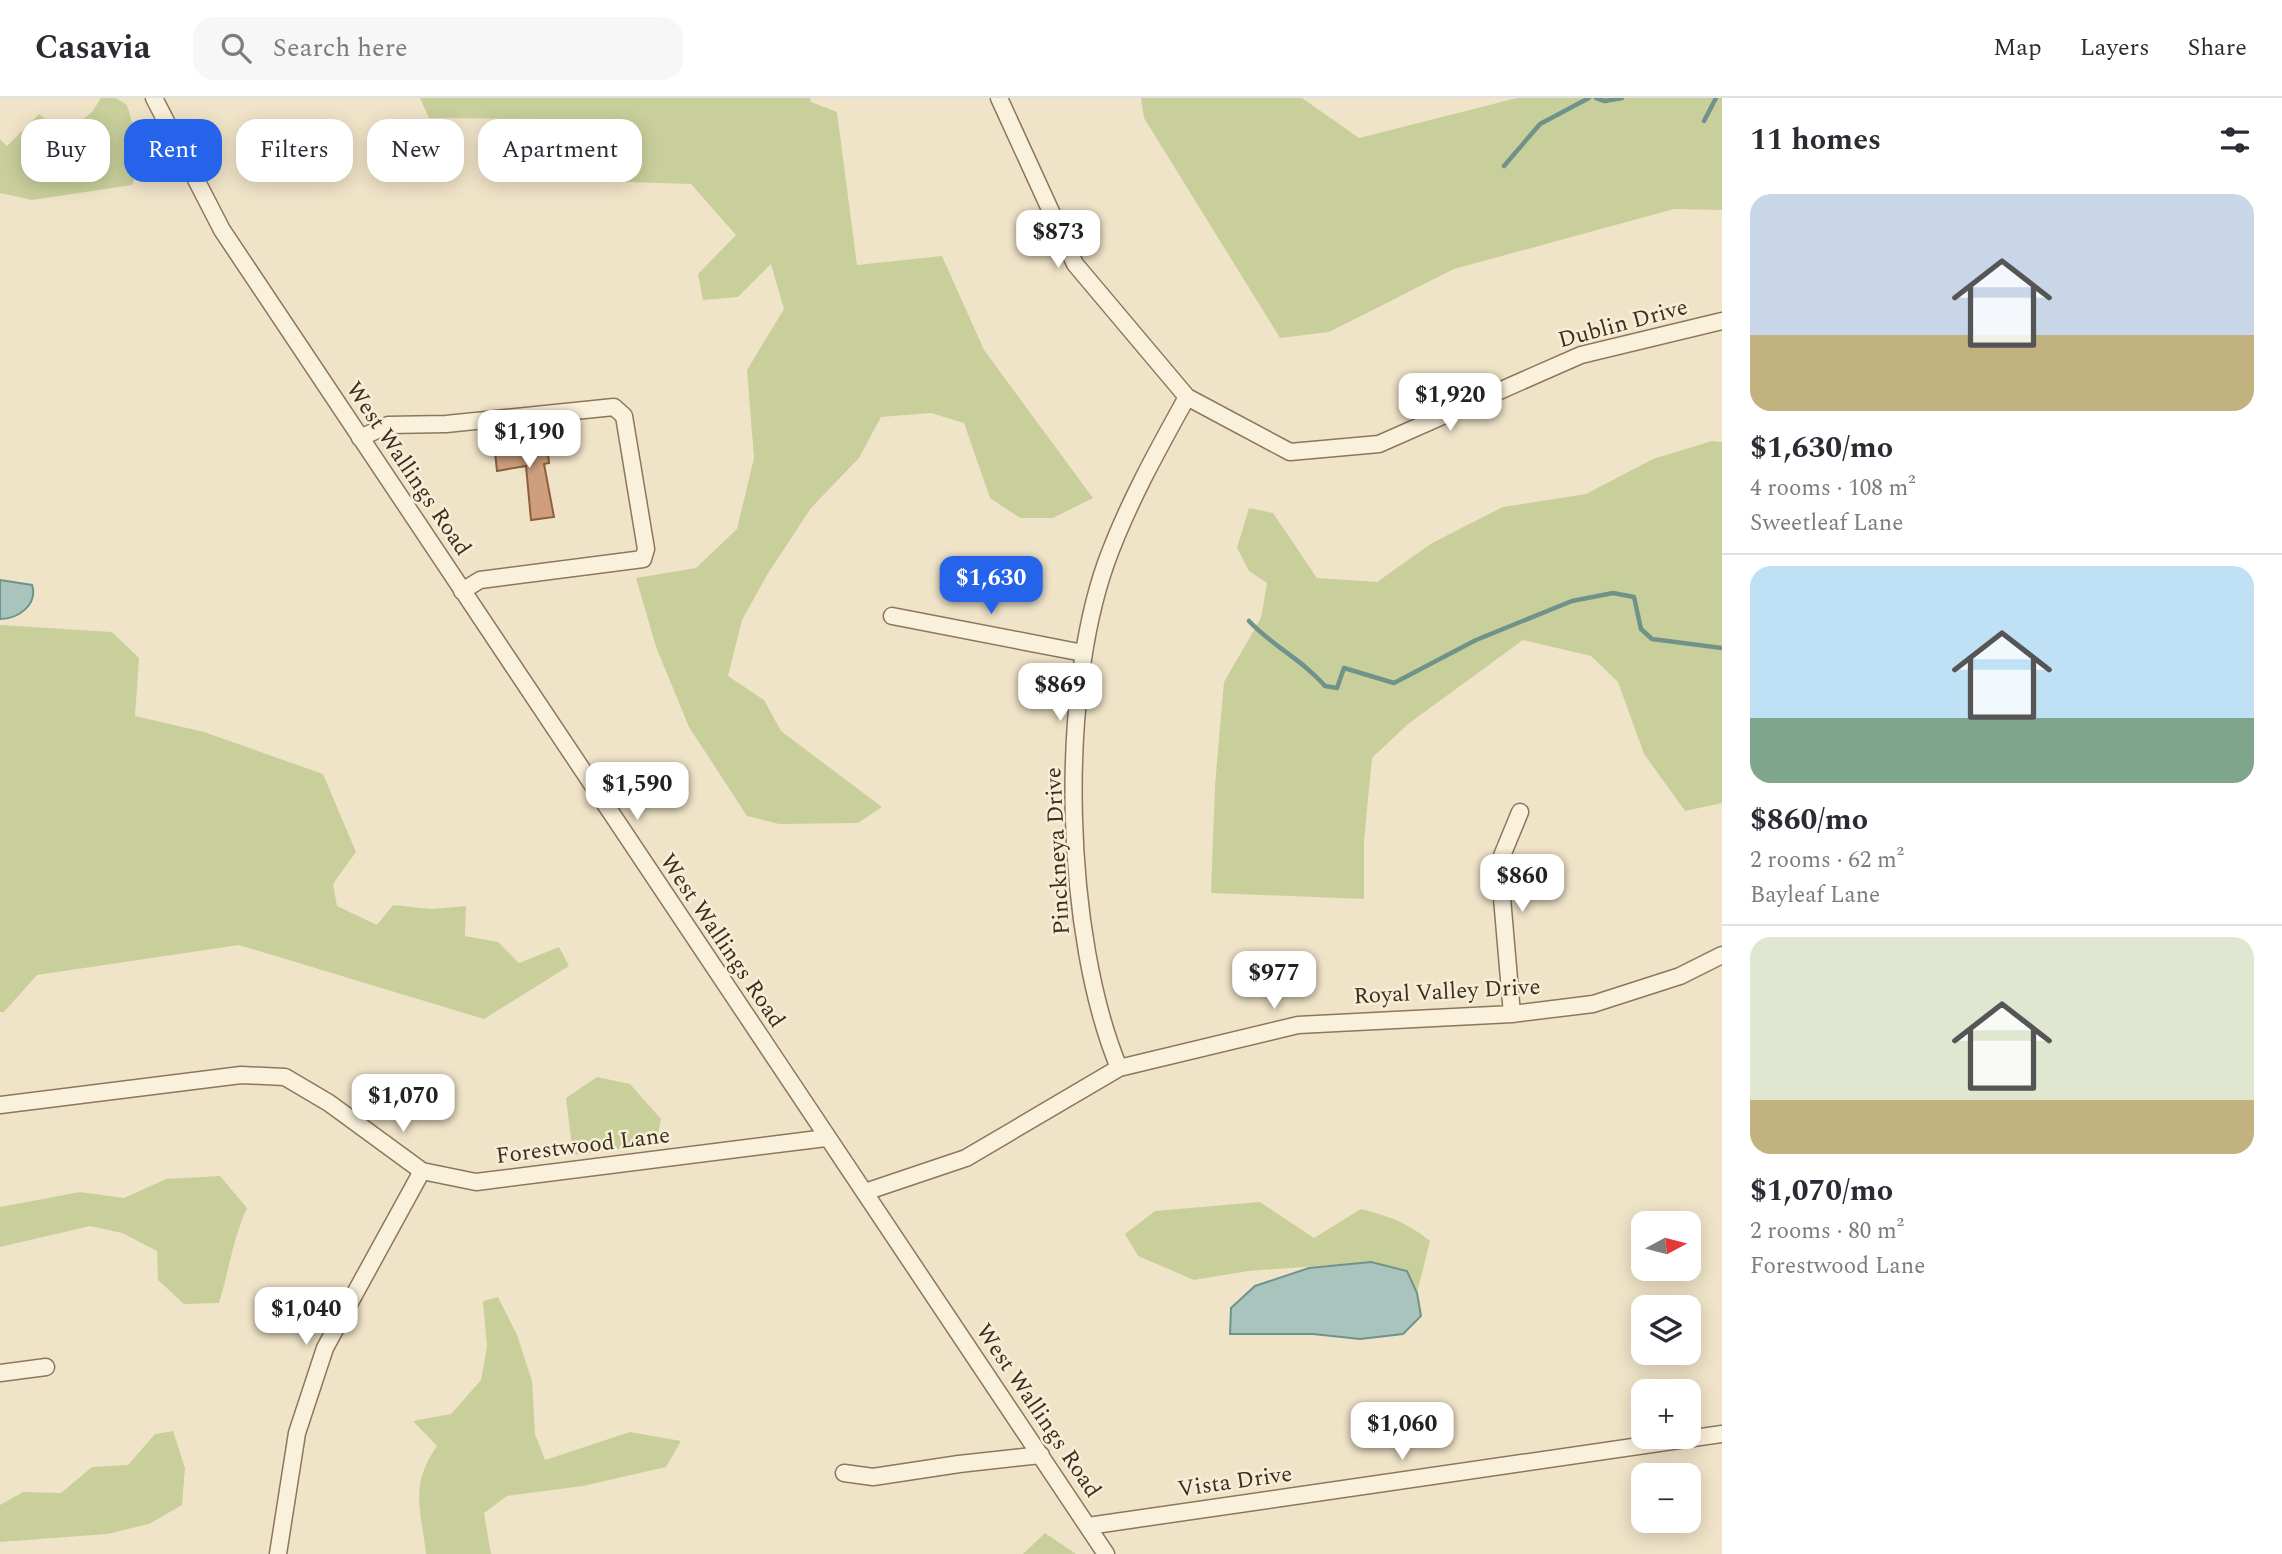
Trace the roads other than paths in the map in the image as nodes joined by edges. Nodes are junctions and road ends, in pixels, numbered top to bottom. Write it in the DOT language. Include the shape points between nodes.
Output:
graph roads {
  1 [pos="154,98"];
  2 [pos="999,98"];
  3 [pos="1722,321"];
  4 [pos="1187,397"];
  5 [pos="360,438"];
  6 [pos="462,591"];
  7 [pos="892,616"];
  8 [pos="1083,653"];
  9 [pos="1520,812"];
  10 [pos="1722,956"];
  11 [pos="1512,1014"];
  12 [pos="1119,1068"];
  13 [pos="0,1105"];
  14 [pos="825,1138"];
  15 [pos="422,1171"];
  16 [pos="865,1192"];
  17 [pos="46,1367"];
  18 [pos="0,1373"];
  19 [pos="1722,1434"];
  20 [pos="1041,1455"];
  21 [pos="844,1473"];
  22 [pos="1088,1526"];
  23 [pos="278,1554"];
  24 [pos="1106,1554"];
  1 -- 5 [label="street, West Wallings Road" via="222,230"];
  2 -- 4 [label="street" via="1075,264"];
  3 -- 4 [label="street, Dublin Drive" via="1581,355 1379,444 1290,452"];
  4 -- 8 [label="street, Pinckneya Drive" via="1141,481 1106,564"];
  5 -- 6 [label="street, West Wallings Road"];
  5 -- 6 [label="street" via="388,425 446,424 614,407 624,416 646,549 643,558 480,580"];
  6 -- 14 [label="street, West Wallings Road"];
  7 -- 8 [label="street"];
  8 -- 12 [label="street, Pinckneya Drive" via="1074,793 1081,919 1102,1027"];
  9 -- 11 [label="street" via="1499,863"];
  10 -- 11 [label="street, Royal Valley Drive" via="1680,976 1593,1004"];
  11 -- 12 [label="street, Royal Valley Drive" via="1298,1025"];
  12 -- 16 [label="street, Royal Valley Drive" via="967,1158"];
  13 -- 15 [label="street, Forestwood Lane" via="241,1075 285,1077"];
  14 -- 15 [label="street, Forestwood Lane" via="476,1182"];
  14 -- 16 [label="street, West Wallings Road"];
  15 -- 23 [label="street" via="325,1348 297,1433"];
  16 -- 20 [label="street, West Wallings Road"];
  17 -- 18 [label="street"];
  19 -- 22 [label="street, Vista Drive"];
  20 -- 21 [label="street" via="873,1478"];
  20 -- 22 [label="street, West Wallings Road"];
  22 -- 24 [label="street, West Wallings Road"];
}
